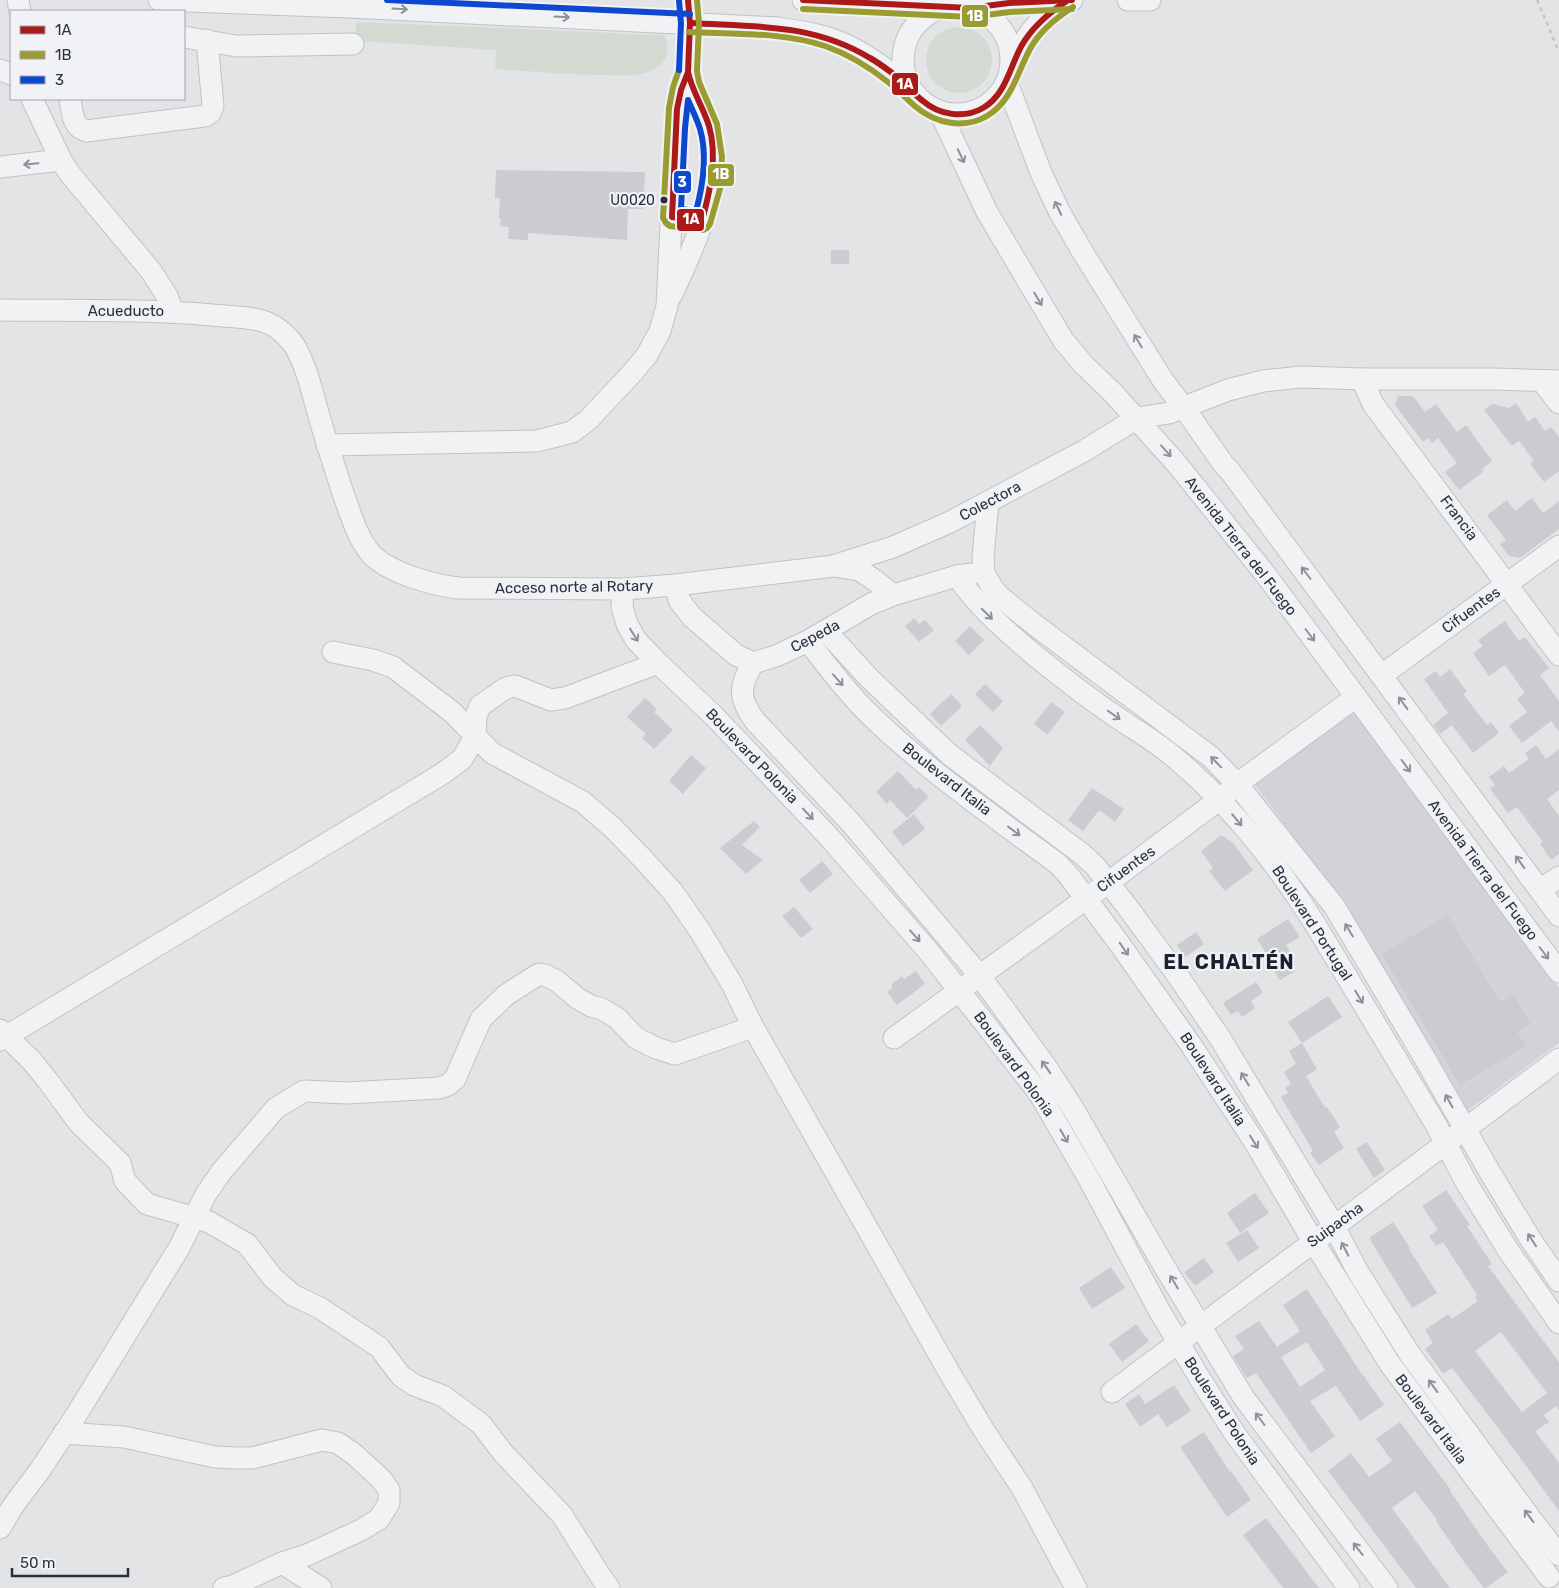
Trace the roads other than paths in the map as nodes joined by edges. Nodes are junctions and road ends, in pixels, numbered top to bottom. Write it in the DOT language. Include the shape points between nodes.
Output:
graph roads {
  1 [pos="159,0"];
  2 [pos="688,0"];
  3 [pos="803,0"];
  4 [pos="1068,0"];
  5 [pos="1072,0"];
  6 [pos="1128,0"];
  7 [pos="1150,0"];
  8 [pos="349,4"];
  9 [pos="946,8"];
  10 [pos="970,8"];
  11 [pos="690,24"];
  12 [pos="185,37"];
  13 [pos="207,40"];
  14 [pos="353,44"];
  15 [pos="688,72"];
  16 [pos="1009,75"];
  17 [pos="914,92"];
  18 [pos="32,100"];
  19 [pos="70,100"];
  20 [pos="940,112"];
  21 [pos="676,119"];
  22 [pos="707,122"];
  23 [pos="61,160"];
  24 [pos="0,167"];
  25 [pos="672,217"];
  26 [pos="702,221"];
  27 [pos="667,306"];
  28 [pos="0,310"];
  29 [pos="173,312"];
  30 [pos="252,319"];
  31 [pos="1362,379"];
  32 [pos="1551,381"];
  33 [pos="1559,403"];
  34 [pos="1184,408"];
  35 [pos="1136,418"];
  36 [pos="327,445"];
  37 [pos="988,502"];
  38 [pos="1559,546"];
  39 [pos="834,566"];
  40 [pos="984,573"];
  41 [pos="957,576"];
  42 [pos="1507,584"];
  43 [pos="676,585"];
  44 [pos="623,588"];
  45 [pos="892,595"];
  46 [pos="818,636"];
  47 [pos="333,652"];
  48 [pos="1559,655"];
  49 [pos="658,663"];
  50 [pos="753,663"];
  51 [pos="1382,675"];
  52 [pos="1356,697"];
  53 [pos="475,737"];
  54 [pos="1237,784"];
  55 [pos="1220,799"];
  56 [pos="1559,877"];
  57 [pos="1109,882"];
  58 [pos="1540,890"];
  59 [pos="1086,898"];
  60 [pos="1559,916"];
  61 [pos="1559,972"];
  62 [pos="980,976"];
  63 [pos="959,991"];
  64 [pos="753,1027"];
  65 [pos="2,1036"];
  66 [pos="894,1038"];
  67 [pos="1559,1059"];
  68 [pos="1465,1129"];
  69 [pos="1446,1143"];
  70 [pos="194,1218"];
  71 [pos="1334,1226"];
  72 [pos="1312,1241"];
  73 [pos="1559,1281"];
  74 [pos="1559,1323"];
  75 [pos="1201,1325"];
  76 [pos="1178,1342"];
  77 [pos="1112,1392"];
  78 [pos="64,1433"];
  79 [pos="0,1528"];
  80 [pos="1559,1555"];
  81 [pos="282,1563"];
  82 [pos="1552,1574"];
  83 [pos="224,1588"];
  84 [pos="321,1588"];
  85 [pos="609,1588"];
  86 [pos="1076,1588"];
  87 [pos="1349,1588"];
  88 [pos="1388,1588"];
  1 -- 8 [label="street"];
  2 -- 11 [label="street"];
  3 -- 9 [label="street"];
  4 -- 5 [label="street"];
  4 -- 10 [label="street"];
  4 -- 16 [label="street" via="1044,18 1022,44"];
  6 -- 7 [label="street"];
  8 -- 11 [label="street, one-way"];
  9 -- 10 [label="street"];
  9 -- 17 [label="street" via="930,13 919,22 905,46 905,73"];
  10 -- 16 [label="street" via="989,17 1005,35 1011,59"];
  11 -- 15 [label="street"];
  11 -- 17 [label="street" via="778,28 818,35 837,41 872,60"];
  12 -- 13 [label="street"];
  13 -- 14 [label="street" via="236,46"];
  13 -- 19 [label="street" via="214,106 205,116 86,131 74,122"];
  15 -- 21 [label="street" via="683,80"];
  15 -- 22 [label="street"];
  16 -- 20 [label="street" via="1000,94 981,109 960,114"];
  34 -- 16 [label="street, one-way" via="1103,286 1059,211 1009,88"];
  17 -- 20 [label="street" via="921,101"];
  18 -- 23 [label="street"];
  20 -- 35 [label="street, Avenida Tierra del Fuego, one-way" via="987,212 1063,340 1082,364"];
  21 -- 22 [label="street"];
  21 -- 25 [label="street"];
  22 -- 26 [label="street" via="713,157 711,188"];
  23 -- 24 [label="street, one-way"];
  23 -- 29 [label="street" via="150,271 167,296"];
  25 -- 26 [label="street"];
  25 -- 27 [label="street"];
  26 -- 27 [label="street"];
  27 -- 36 [label="street" via="660,331 647,355 588,420 572,432 537,441"];
  28 -- 29 [label="street, Acueducto"];
  29 -- 30 [label="street, Acueducto"];
  30 -- 36 [label="street, Acceso norte al Rotary" via="268,323 294,345 309,382"];
  31 -- 32 [label="street"];
  31 -- 34 [label="street" via="1301,377 1264,381 1228,390"];
  31 -- 42 [label="street, Francia" via="1373,404"];
  32 -- 33 [label="street"];
  34 -- 35 [label="street"];
  51 -- 34 [label="street, one-way"];
  35 -- 37 [label="street, Colectora" via="1084,451"];
  35 -- 52 [label="street, Avenida Tierra del Fuego, one-way" via="1176,462 1266,575"];
  36 -- 44 [label="street, Acceso norte al Rotary" via="361,540 372,555 410,576 458,588"];
  37 -- 39 [label="street, Colectora" via="893,547"];
  37 -- 40 [label="street"];
  38 -- 42 [label="street, Cifuentes"];
  39 -- 43 [label="street, Acceso norte al Rotary"];
  39 -- 45 [label="street, Acceso norte al Rotary" via="859,570"];
  40 -- 41 [label="street, Cepeda"];
  54 -- 40 [label="street, Boulevard Portugal, one-way" via="1211,756 999,596"];
  41 -- 45 [label="street, Cepeda"];
  41 -- 55 [label="street, Boulevard Portugal, one-way" via="971,597 1010,635 1076,689 1173,756"];
  42 -- 48 [label="street, Francia"];
  42 -- 51 [label="street, Cifuentes"];
  43 -- 44 [label="street, Acceso norte al Rotary"];
  43 -- 50 [label="street" via="679,600 692,617 736,655"];
  44 -- 49 [label="street, Boulevard Polonia, one-way" via="622,607 627,624 636,640"];
  45 -- 46 [label="street, Cepeda"];
  46 -- 50 [label="street, Cepeda"];
  46 -- 57 [label="street, Boulevard Italia" via="869,678 950,755 1082,854"];
  46 -- 59 [label="street, Boulevard Italia, one-way" via="830,671 863,708 977,804 1058,864"];
  47 -- 53 [label="street" via="393,667 452,712"];
  49 -- 53 [label="street" via="565,698 551,700 515,686 506,688 480,706"];
  49 -- 63 [label="street, Boulevard Polonia, one-way" via="714,716 829,837"];
  50 -- 62 [label="street, Boulevard Polonia" via="742,691 745,706 755,721 851,823"];
  58 -- 51 [label="street, one-way"];
  52 -- 54 [label="street, Cifuentes"];
  52 -- 61 [label="street, Avenida Tierra del Fuego, one-way"];
  53 -- 64 [label="street" via="492,753 582,802 642,858 700,931"];
  53 -- 65 [label="street" via="462,759 442,774"];
  54 -- 55 [label="street, Cifuentes"];
  68 -- 54 [label="street, Boulevard Portugal, one-way" via="1334,906"];
  55 -- 57 [label="street, Cifuentes"];
  55 -- 69 [label="street, Boulevard Portugal, one-way" via="1298,897"];
  56 -- 58 [label="street"];
  57 -- 59 [label="street, Cifuentes"];
  71 -- 57 [label="street, Boulevard Italia, one-way" via="1220,1038"];
  58 -- 60 [label="street"];
  59 -- 62 [label="street, Cifuentes"];
  59 -- 72 [label="street, Boulevard Italia, one-way" via="1191,1045 1254,1141"];
  62 -- 63 [label="street, Cifuentes"];
  75 -- 62 [label="street, Boulevard Polonia, one-way" via="1074,1110"];
  63 -- 66 [label="street, Cifuentes"];
  63 -- 76 [label="street, Boulevard Polonia, one-way" via="1039,1094"];
  64 -- 70 [label="street" via="675,1054 636,1038 617,1018 577,998 557,981 539,974 506,995 480,1020 455,1079 448,1084 439,1088 346,1093 304,1091 276,1108 222,1171"];
  64 -- 86 [label="street" via="949,1372 1022,1488"];
  65 -- 70 [label="street" via="32,1062 79,1124 120,1163 125,1181 147,1204"];
  67 -- 68 [label="street, Suipacha"];
  68 -- 69 [label="street, Suipacha"];
  73 -- 68 [label="street, Boulevard Portugal, one-way"];
  69 -- 71 [label="street, Suipacha"];
  69 -- 74 [label="street, Boulevard Portugal" via="1508,1250"];
  70 -- 78 [label="street" via="179,1248"];
  70 -- 85 [label="street" via="209,1222 247,1244 273,1278 293,1295 320,1308 379,1347 401,1376 414,1385 443,1396 481,1424 503,1453 562,1514"];
  71 -- 72 [label="street, Suipacha"];
  80 -- 71 [label="street, Boulevard Italia, one-way" via="1409,1353 1358,1272"];
  72 -- 75 [label="street, Suipacha"];
  72 -- 82 [label="street, Boulevard Italia" via="1390,1364"];
  75 -- 76 [label="street, Suipacha"];
  88 -- 75 [label="street, Boulevard Polonia, one-way" via="1244,1398"];
  76 -- 77 [label="street, Suipacha"];
  76 -- 87 [label="street, Boulevard Polonia" via="1234,1434"];
  78 -- 79 [label="street"];
  78 -- 81 [label="street" via="124,1437 215,1457 234,1458 252,1458 322,1440 338,1443 380,1479 389,1490 389,1503 380,1519 361,1530"];
  81 -- 83 [label="street"];
  81 -- 84 [label="street"];
}
